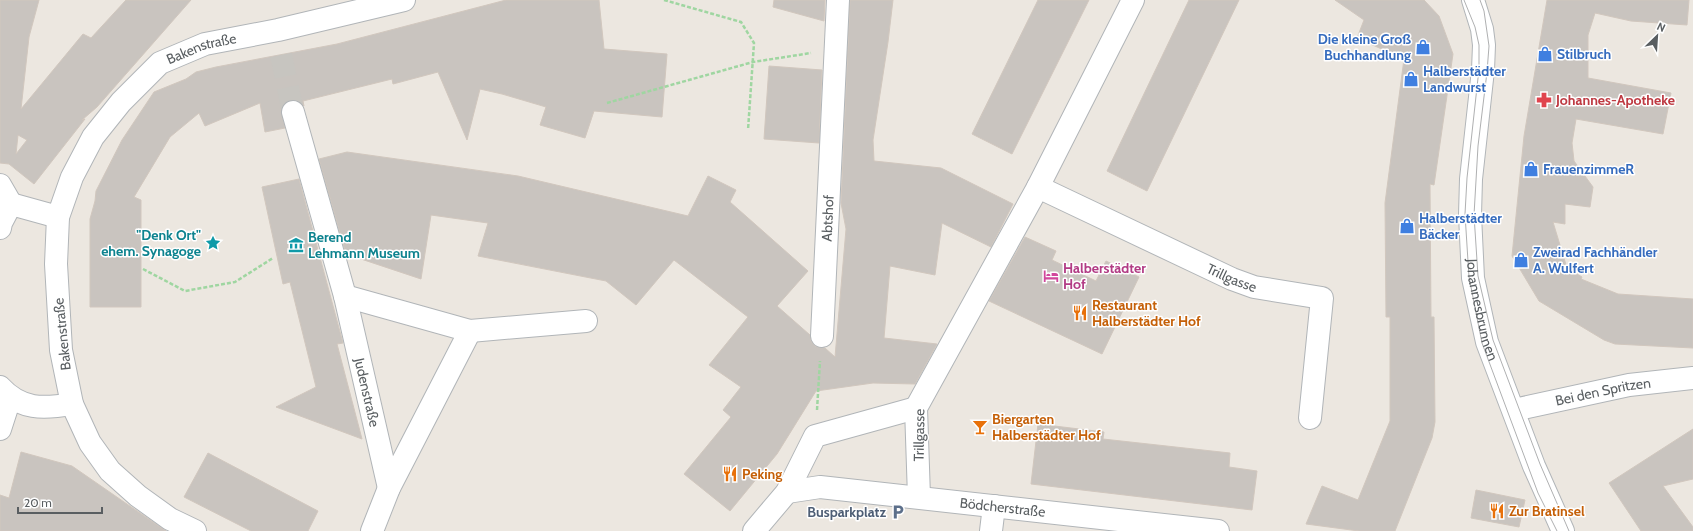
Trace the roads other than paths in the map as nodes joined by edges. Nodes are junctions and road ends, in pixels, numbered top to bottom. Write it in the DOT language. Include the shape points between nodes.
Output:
graph roads {
  1 [pos="404,0"];
  2 [pos="838,0"];
  3 [pos="1133,0"];
  4 [pos="1478,1"];
  5 [pos="348,7"];
  6 [pos="293,112"];
  7 [pos="0,185"];
  8 [pos="1038,187"];
  9 [pos="11,204"];
  10 [pos="58,217"];
  11 [pos="0,228"];
  12 [pos="345,296"];
  13 [pos="586,320"];
  14 [pos="470,331"];
  15 [pos="822,336"];
  16 [pos="1693,378"];
  17 [pos="5,392"];
  18 [pos="72,404"];
  19 [pos="916,408"];
  20 [pos="1514,410"];
  21 [pos="1310,418"];
  22 [pos="0,429"];
  23 [pos="389,488"];
  24 [pos="787,492"];
  25 [pos="919,497"];
  26 [pos="994,506"];
  27 [pos="195,531"];
  28 [pos="372,531"];
  29 [pos="754,531"];
  30 [pos="991,531"];
  31 [pos="1218,531"];
  32 [pos="1563,531"];
  1 -- 5 [label="street, Bakenstraße"];
  2 -- 15 [label="street, Abtshof"];
  3 -- 8 [label="street, Trillgasse"];
  4 -- 20 [label="street, Johannesbrunnen" via="1484,46 1471,179 1473,278 1487,342"];
  5 -- 10 [label="street, Bakenstraße" via="205,44 160,63 121,102 93,137 72,178"];
  6 -- 12 [label="street, Judenstraße"];
  7 -- 9 [label="street"];
  8 -- 19 [label="street, Trillgasse"];
  8 -- 21 [label="street, Trillgasse" via="1232,279 1254,287 1322,298"];
  9 -- 10 [label="street"];
  9 -- 11 [label="street"];
  10 -- 18 [label="street, Bakenstraße" via="56,264 62,350"];
  12 -- 14 [label="street"];
  12 -- 23 [label="street, Judenstraße"];
  13 -- 14 [label="street"];
  14 -- 23 [label="street"];
  16 -- 20 [label="street, Bei den Spritzen" via="1629,384"];
  17 -- 18 [label="street" via="26,405 42,408"];
  17 -- 22 [label="street"];
  18 -- 27 [label="street, Bakenstraße" via="90,443 110,471 138,496 170,519"];
  19 -- 24 [label="street" via="815,436"];
  19 -- 25 [label="street, Trillgasse"];
  20 -- 32 [label="street, Johannesbrunnen" via="1534,466"];
  23 -- 28 [label="street"];
  24 -- 25 [label="street, Bödcherstraße" via="820,487"];
  24 -- 29 [label="street"];
  25 -- 26 [label="street, Bödcherstraße"];
  26 -- 30 [label="street"];
  26 -- 31 [label="street, Bödcherstraße"];
}
